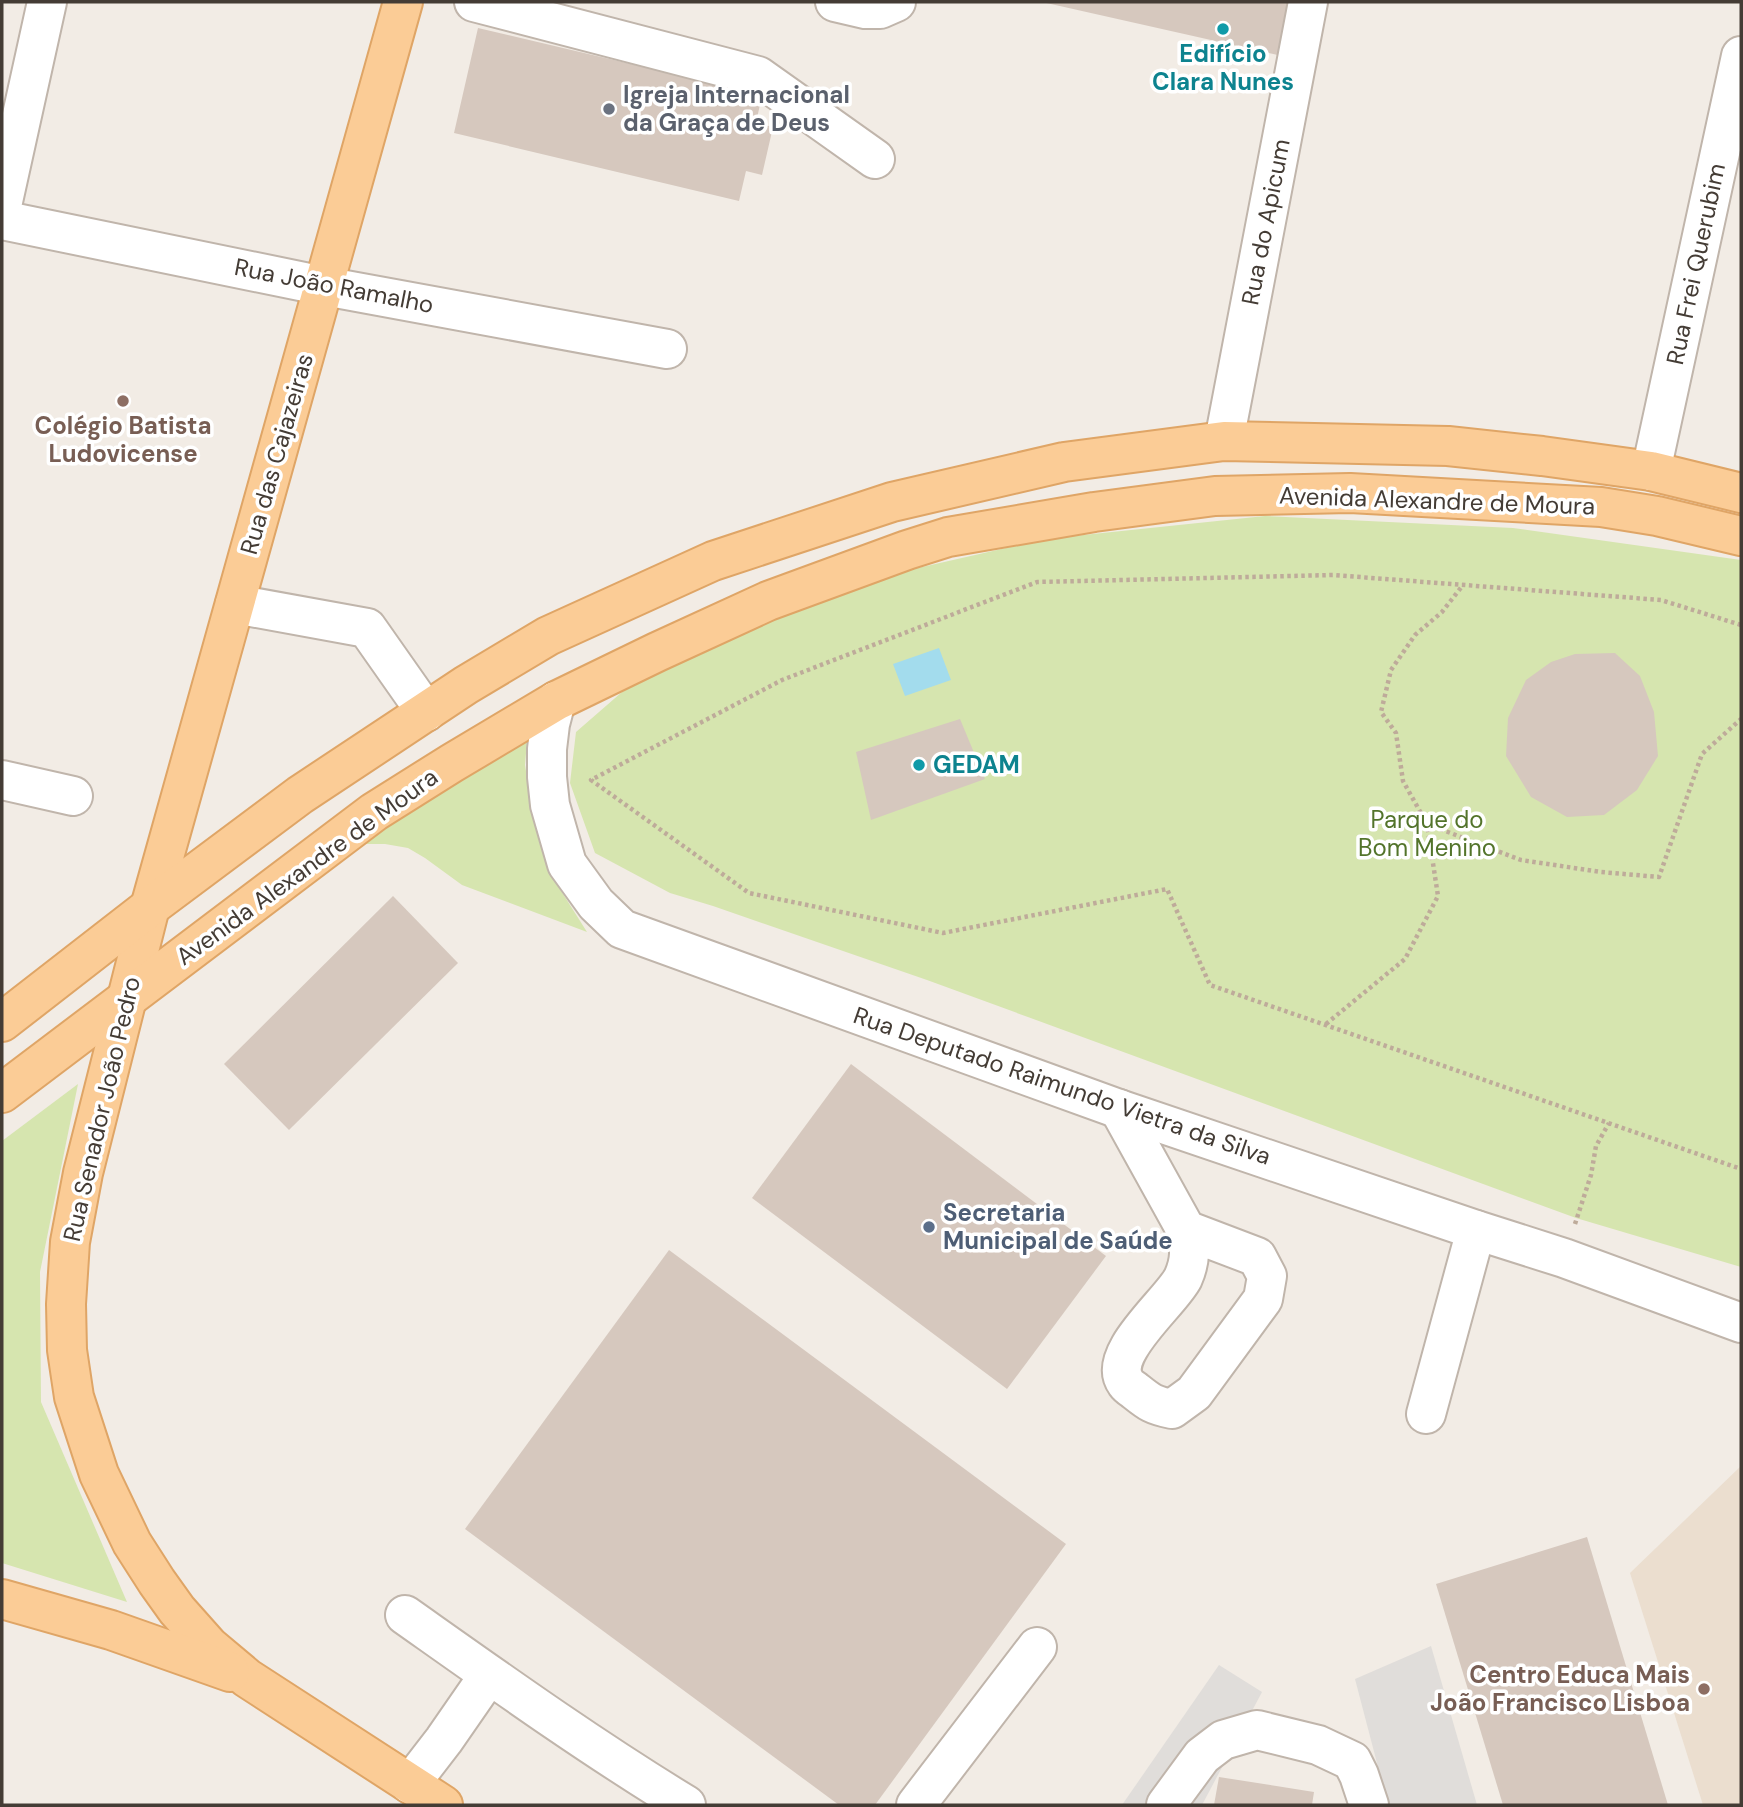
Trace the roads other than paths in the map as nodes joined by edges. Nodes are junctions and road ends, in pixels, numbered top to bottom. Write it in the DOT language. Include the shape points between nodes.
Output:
graph roads {
  1 [pos="47,2"];
  2 [pos="403,2"];
  3 [pos="474,2"];
  4 [pos="835,2"];
  5 [pos="896,2"];
  6 [pos="1308,2"];
  7 [pos="1741,56"];
  8 [pos="875,159"];
  9 [pos="2,206"];
  10 [pos="2,219"];
  11 [pos="324,286"];
  12 [pos="667,349"];
  13 [pos="1224,441"];
  14 [pos="1388,444"];
  15 [pos="1651,471"];
  16 [pos="1350,493"];
  17 [pos="1741,493"];
  18 [pos="1741,536"];
  19 [pos="948,537"];
  20 [pos="235,604"];
  21 [pos="556,701"];
  22 [pos="426,712"];
  23 [pos="2,780"];
  24 [pos="73,796"];
  25 [pos="150,907"];
  26 [pos="228,922"];
  27 [pos="127,998"];
  28 [pos="2,1022"];
  29 [pos="2,1093"];
  30 [pos="1119,1109"];
  31 [pos="1186,1230"];
  32 [pos="1476,1230"];
  33 [pos="1741,1323"];
  34 [pos="1426,1414"];
  35 [pos="2,1599"];
  36 [pos="405,1615"];
  37 [pos="1037,1647"];
  38 [pos="489,1675"];
  39 [pos="247,1678"];
  40 [pos="410,1784"];
  41 [pos="443,1805"];
  42 [pos="686,1805"];
  43 [pos="916,1805"];
  44 [pos="1166,1805"];
  45 [pos="1368,1805"];
  1 -- 9 [label="street"];
  2 -- 11 [label="main road, Rua das Cajazeiras"];
  3 -- 8 [label="street" via="758,76"];
  4 -- 5 [label="street" via="865,9"];
  6 -- 13 [label="street, Rua do Apicum"];
  7 -- 15 [label="street, Rua Frei Querubim"];
  10 -- 11 [label="street, Rua João Ramalho"];
  11 -- 12 [label="street, Rua João Ramalho"];
  11 -- 20 [label="main road, Rua das Cajazeiras"];
  13 -- 14 [label="main road, Avenida Alexandre de Moura"];
  13 -- 19 [label="main road" via="1219,465 1204,480 1025,506"];
  13 -- 22 [label="main road, Avenida Alexandre de Moura" via="1065,462 892,502 713,561 548,636"];
  14 -- 15 [label="main road, Avenida Alexandre de Moura" via="1475,449"];
  14 -- 16 [label="main road" via="1352,468"];
  15 -- 17 [label="main road, Avenida Alexandre de Moura"];
  16 -- 18 [label="main road, Avenida Alexandre de Moura" via="1601,507"];
  16 -- 19 [label="main road, Avenida Alexandre de Moura" via="1215,496"];
  19 -- 21 [label="main road, Avenida Alexandre de Moura" via="768,601"];
  20 -- 22 [label="street" via="367,628"];
  20 -- 25 [label="main road, Rua das Cajazeiras"];
  21 -- 26 [label="main road, Avenida Alexandre de Moura" via="374,812"];
  21 -- 30 [label="street, Rua Deputado Raimundo Vietra da Silva" via="547,778 567,864 596,904 622,929"];
  22 -- 25 [label="main road, Avenida Alexandre de Moura" via="300,796"];
  23 -- 24 [label="street"];
  25 -- 26 [label="main road" via="194,927"];
  25 -- 27 [label="main road, Rua Senador João Pedro"];
  25 -- 28 [label="main road, Avenida Alexandre de Moura"];
  26 -- 27 [label="main road, Avenida Alexandre de Moura"];
  27 -- 29 [label="main road, Avenida Alexandre de Moura"];
  27 -- 39 [label="main road, Rua Senador João Pedro" via="70,1242 67,1350 74,1397 99,1475 132,1543 177,1610 209,1646"];
  30 -- 31 [label="street"];
  30 -- 32 [label="street, Rua Deputado Raimundo Vietra da Silva"];
  31 -- 31 [label="street" via="1190,1251 1181,1281 1128,1348 1121,1366 1125,1382 1153,1405 1172,1409 1194,1393 1263,1299 1267,1276 1257,1257"];
  32 -- 33 [label="street, Rua Deputado Raimundo Vietra da Silva"];
  32 -- 34 [label="street"];
  35 -- 39 [label="main road, Rua Senador João Pedro" via="111,1630"];
  36 -- 38 [label="street"];
  37 -- 43 [label="street"];
  38 -- 40 [label="street"];
  38 -- 42 [label="street"];
  39 -- 40 [label="main road, Rua Senador João Pedro"];
  40 -- 41 [label="main road, Rua Senador João Pedro"];
  44 -- 45 [label="street" via="1202,1756 1223,1740 1256,1730 1318,1745 1352,1761"];
}
